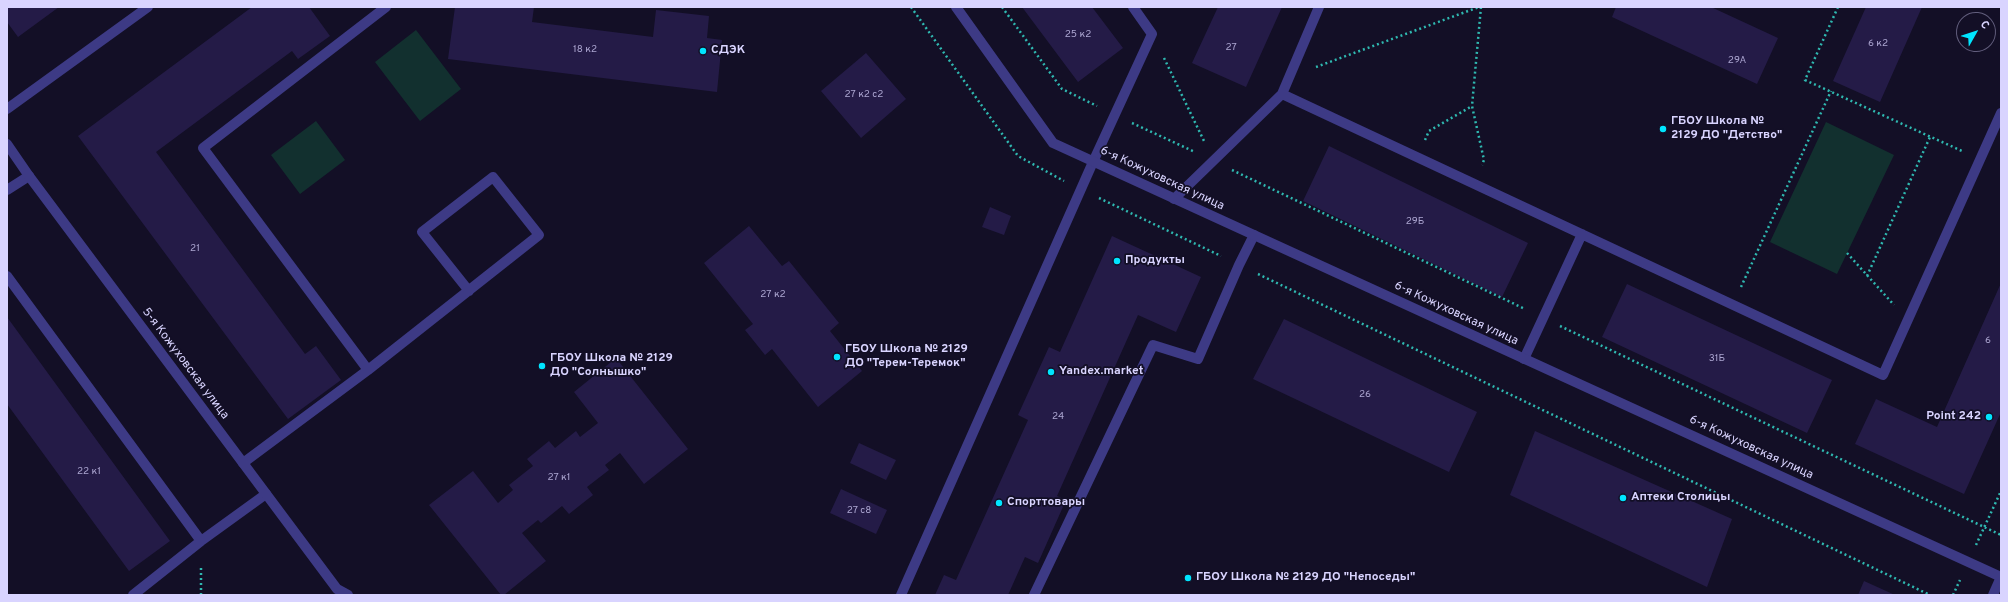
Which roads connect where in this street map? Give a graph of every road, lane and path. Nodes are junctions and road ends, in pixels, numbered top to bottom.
1 (148, 7) edge
2 (386, 7) edge
3 (911, 7) edge
4 (956, 7) edge
5 (1002, 7) edge
6 (1133, 7) edge
7 (1320, 7) edge
8 (1480, 7) edge
9 (1838, 7) edge
10 (1152, 34) junction
11 (1290, 77) junction
12 (1831, 91) junction
13 (1282, 94) junction
14 (1472, 106) junction
15 (7, 109) edge
16 (2001, 113) edge
17 (1115, 114) junction
18 (1429, 132) dead end
19 (1930, 137) junction
20 (7, 144) edge
21 (1980, 159) junction
22 (1213, 161) junction
23 (1093, 162) junction
24 (29, 176) junction
25 (1473, 184) junction
26 (7, 190) edge
27 (1081, 190) junction
28 (1174, 199) junction
29 (1582, 234) junction
30 (1254, 235) junction
31 (1847, 253) dead end
32 (1239, 265) junction
33 (7, 276) edge
34 (1867, 276) junction
35 (469, 291) junction
36 (1733, 305) junction
37 (1543, 318) junction
38 (1907, 320) junction
39 (1524, 359) junction
40 (368, 370) junction
41 (243, 464) junction
42 (266, 494) junction
43 (2001, 534) edge
44 (201, 541) junction
45 (2001, 577) edge
46 (133, 595) edge
47 (348, 595) edge
48 (901, 595) edge
49 (1034, 595) edge
50 (1930, 595) edge
51 (1993, 595) edge

1 - 15 street
2 - 40 street
3 - 27 path
4 - 23 street, 6-я Кожуховская улица
5 - 17 path
6 - 10 street
7 - 11 street
8 - 11 path
8 - 14 path
9 - 12 path
10 - 17 street
10 - 22 path
11 - 13 street
12 - 19 path
12 - 36 path
13 - 22 street
13 - 25 street
14 - 18 path
14 - 25 path
16 - 21 street
17 - 22 path
17 - 23 street
19 - 21 path
19 - 34 path
20 - 24 street, 5-я Кожуховская улица
21 - 38 street
22 - 28 street
22 - 37 path
23 - 27 street
23 - 28 street, 6-я Кожуховская улица
24 - 26 street
24 - 41 street, 5-я Кожуховская улица
25 - 29 street
27 - 32 path
27 - 48 street
28 - 30 street, 6-я Кожуховская улица
29 - 36 street
29 - 37 street
30 - 32 street
30 - 39 street, 6-я Кожуховская улица
31 - 34 path
32 - 49 street
32 - 50 path
33 - 44 street
34 - 38 path
35 - 35 street
35 - 40 street
36 - 38 street
37 - 39 street
37 - 43 path
39 - 45 street, 6-я Кожуховская улица
40 - 41 street
41 - 42 street, 5-я Кожуховская улица
42 - 44 street
42 - 47 street, 5-я Кожуховская улица
44 - 46 street
45 - 51 street

